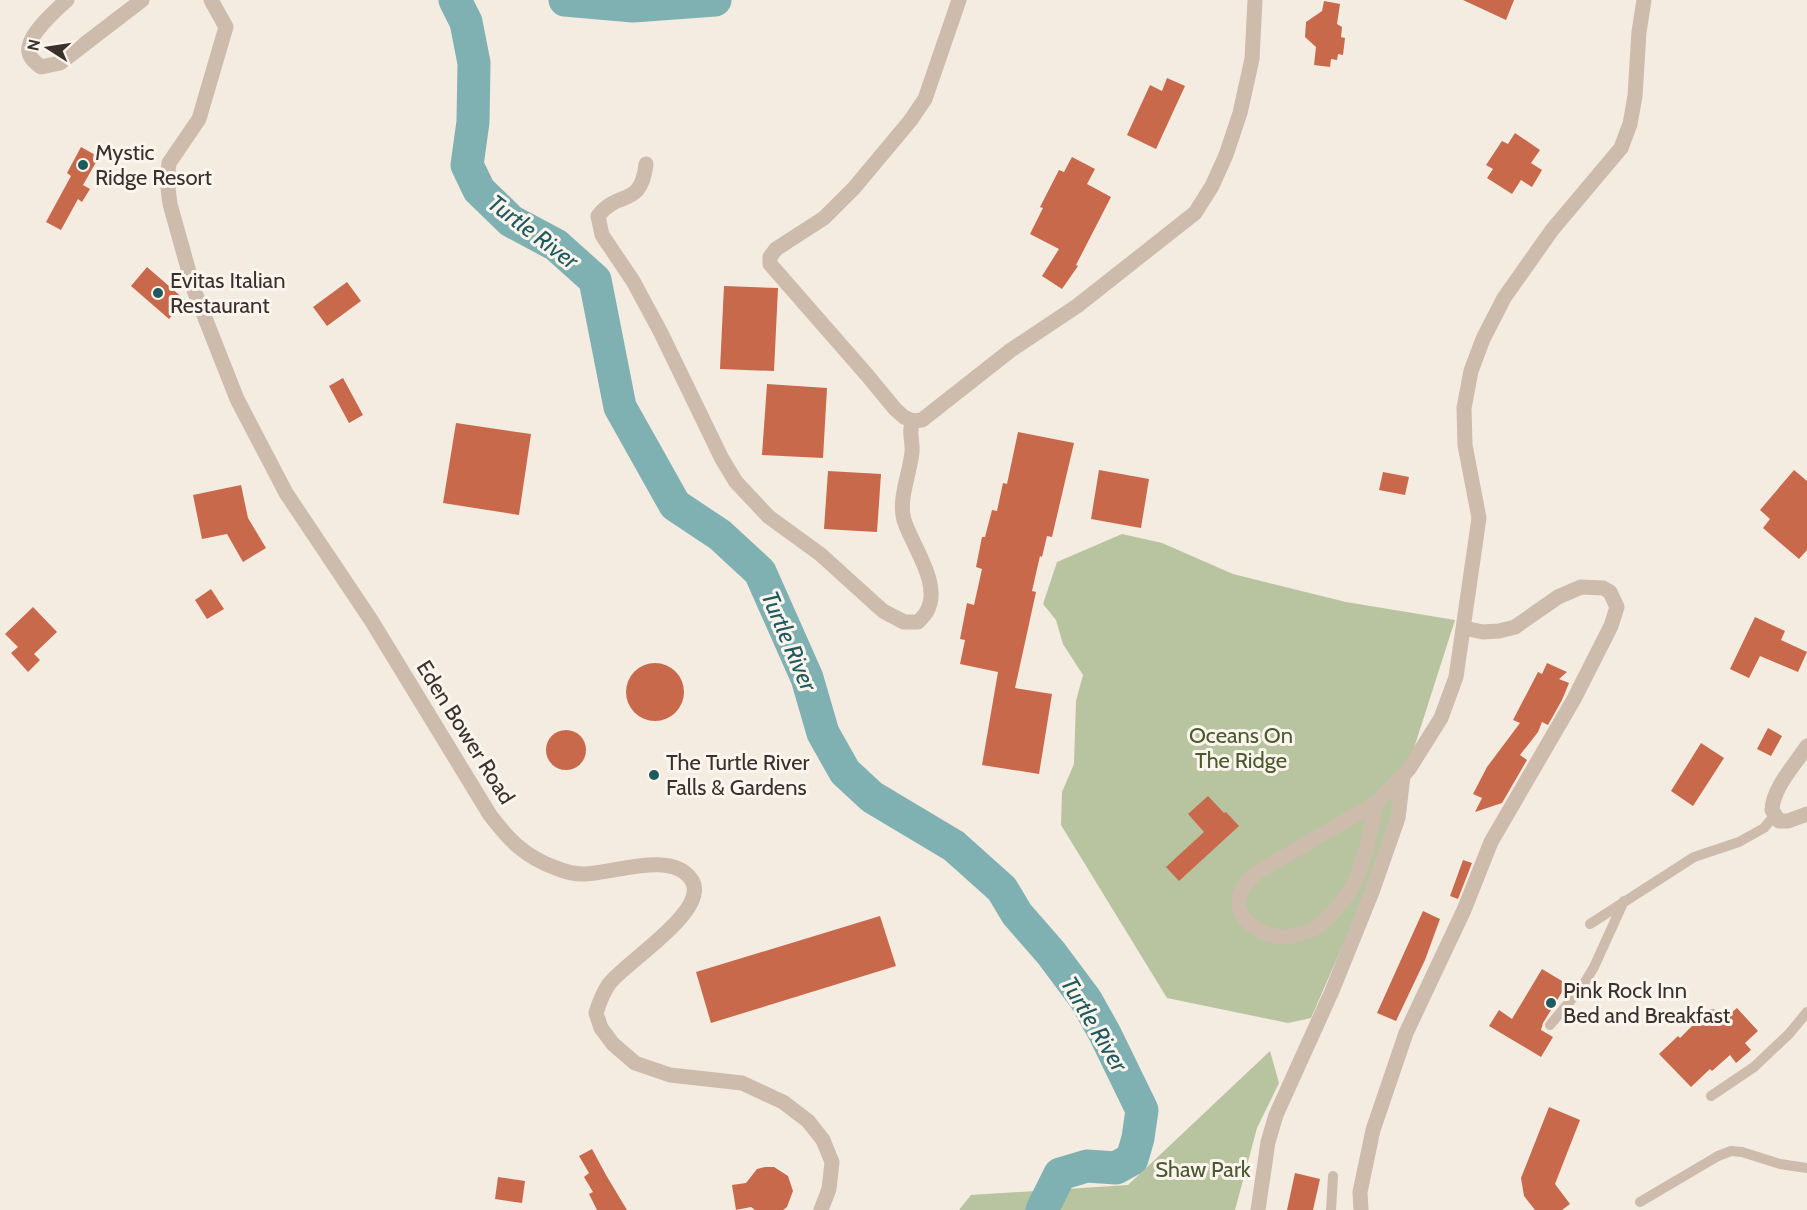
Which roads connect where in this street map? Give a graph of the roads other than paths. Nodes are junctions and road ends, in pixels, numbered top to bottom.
1 (67, 0) edge
2 (142, 0) edge
3 (211, 0) edge
4 (959, 0) edge
5 (1255, 0) edge
6 (1644, 0) edge
7 (646, 164) dead end
8 (913, 421) junction
9 (1464, 628) junction
10 (1807, 746) edge
11 (1403, 776) junction
12 (1377, 803) junction
13 (1807, 813) edge
14 (1774, 816) junction
15 (1624, 901) junction
16 (1590, 924) dead end
17 (1807, 1012) edge
18 (1550, 1025) dead end
19 (1712, 1096) dead end
20 (1807, 1168) edge
21 (1333, 1176) dead end
22 (1640, 1202) dead end
23 (821, 1210) edge
24 (1258, 1210) edge
25 (1331, 1210) edge
26 (1361, 1210) edge

1 - 2 street
3 - 23 street, Eden Bower Road
4 - 8 street
5 - 8 street
6 - 9 street
7 - 8 street
9 - 11 street
9 - 26 street
10 - 14 street
11 - 12 street
11 - 24 street
12 - 12 street
13 - 14 street
14 - 15 lane
15 - 16 lane
15 - 18 lane
17 - 19 lane
20 - 22 lane
21 - 25 lane

